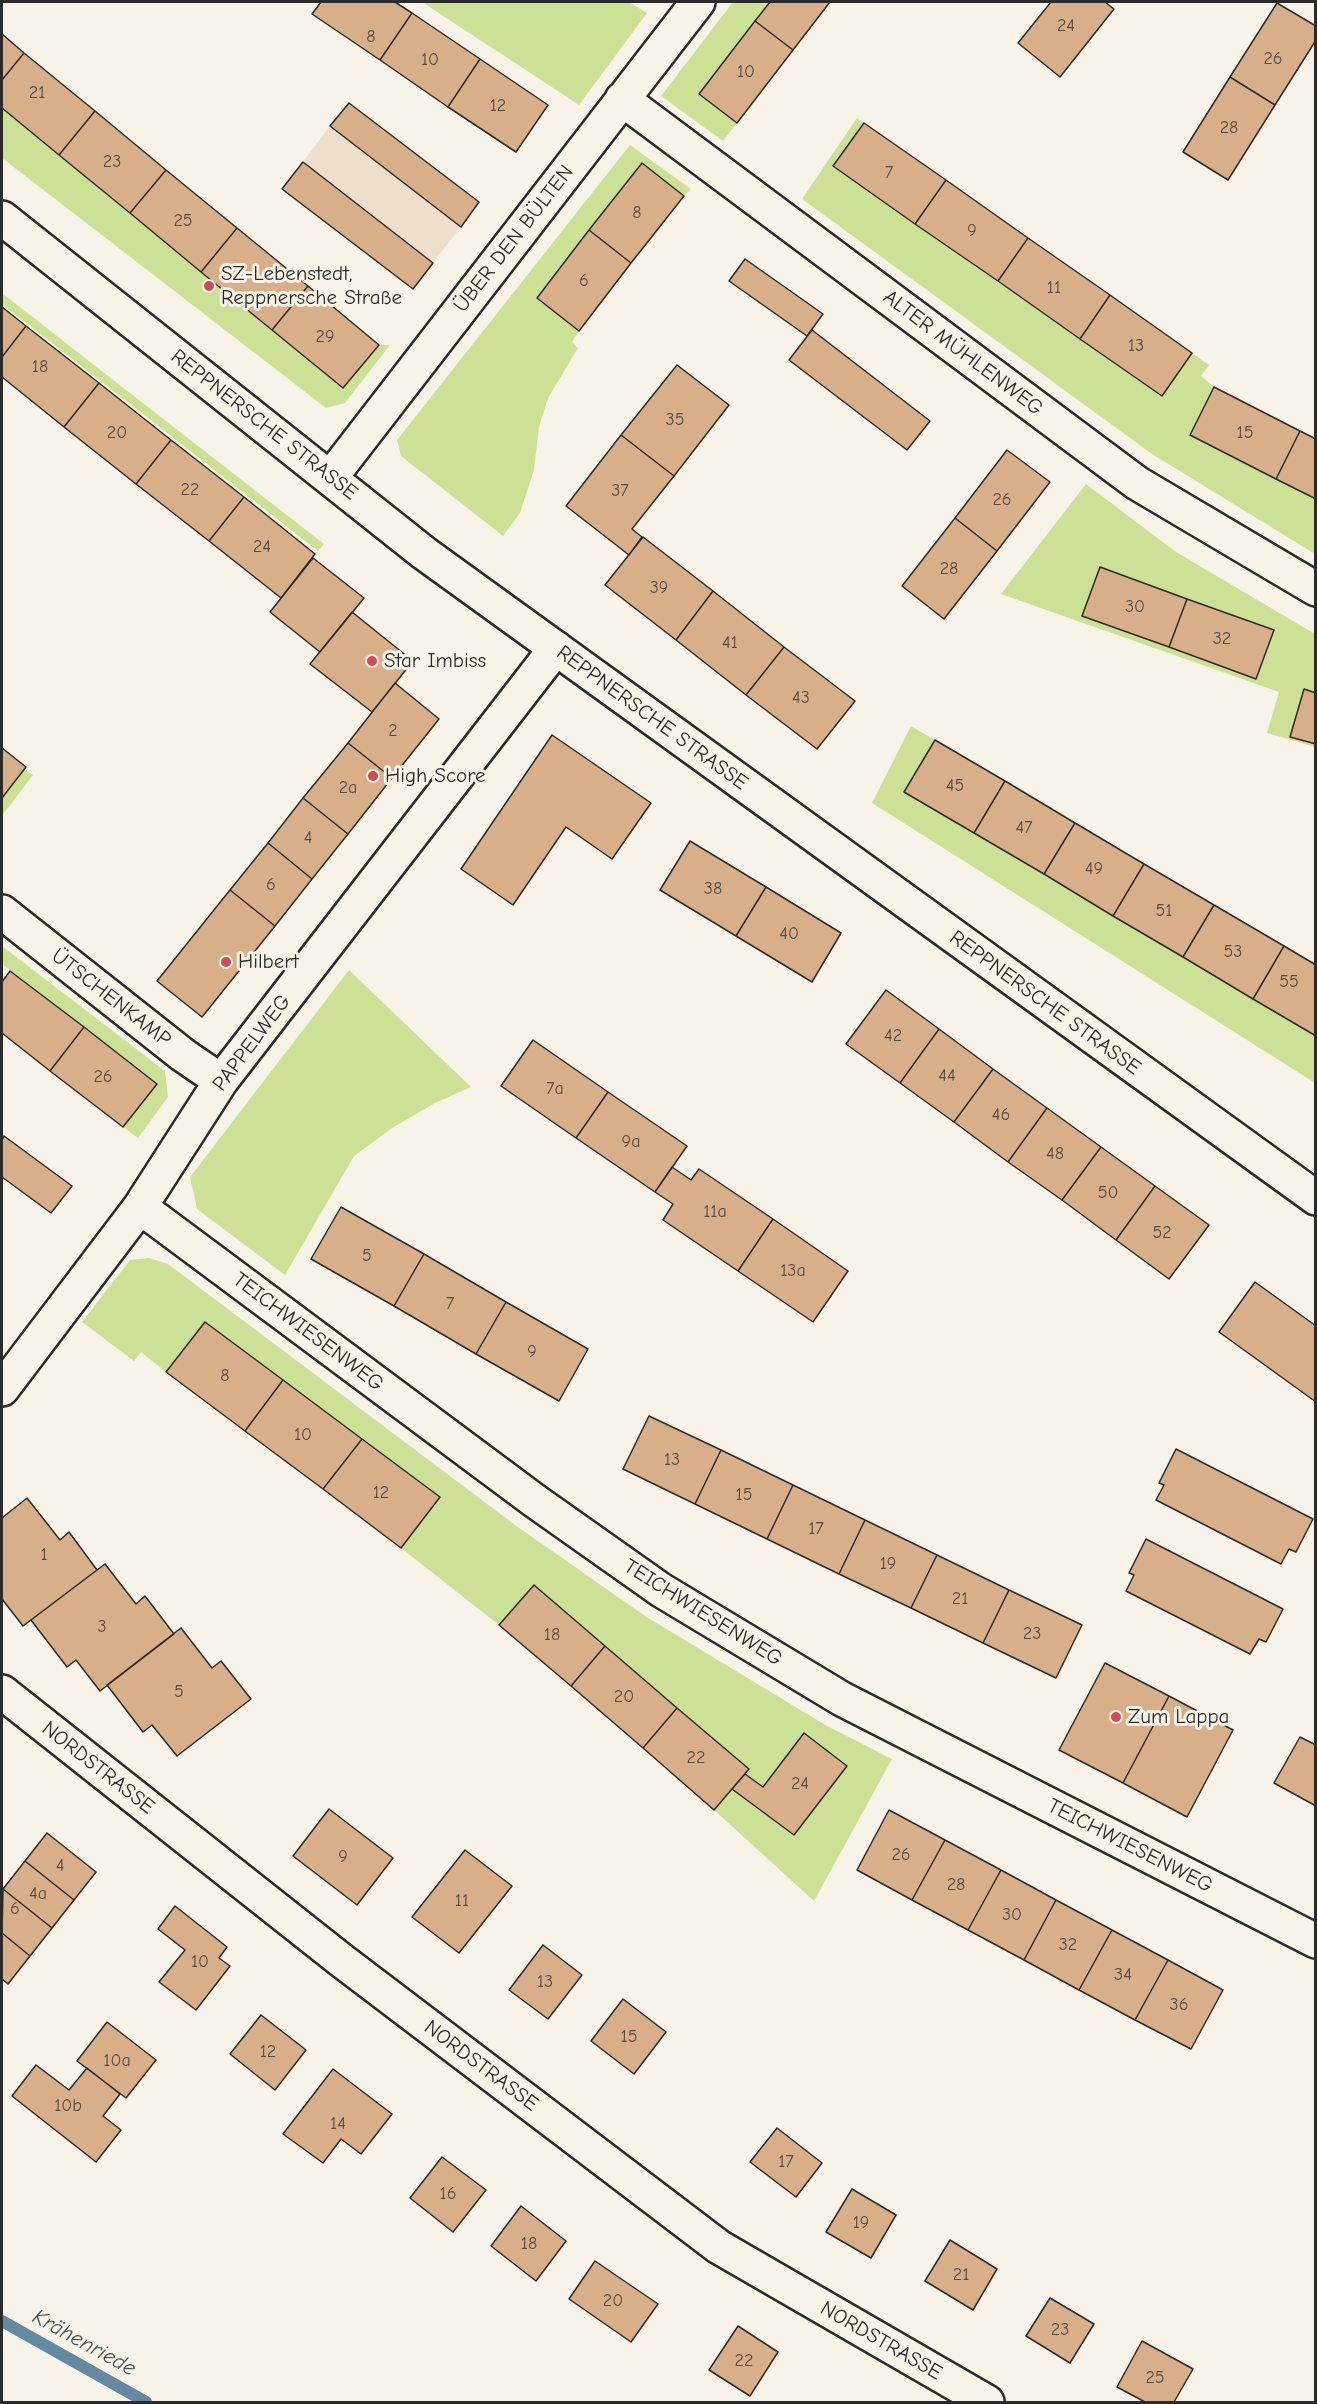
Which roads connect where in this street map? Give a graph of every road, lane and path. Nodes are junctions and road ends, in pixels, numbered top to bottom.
1 (698, 2) edge
2 (622, 99) junction
3 (2, 218) edge
4 (331, 477) junction
5 (1316, 589) edge
6 (556, 648) junction
7 (2, 912) edge
8 (221, 1081) junction
9 (1316, 1198) edge
10 (140, 1207) junction
11 (2, 1389) edge
12 (2, 1692) edge
13 (1316, 1941) edge
14 (987, 2403) edge

1 - 2 street, ÜBER DEN BÜLTEN
2 - 4 street, ÜBER DEN BÜLTEN
2 - 5 street, ALTER MÜHLENWEG
3 - 4 street, REPPNERSCHE STRASSE
4 - 6 street, REPPNERSCHE STRASSE
6 - 8 street, PAPPELWEG
6 - 9 street, REPPNERSCHE STRASSE
7 - 8 street, ÜTSCHENKAMP
8 - 10 street, PAPPELWEG
10 - 11 street, PAPPELWEG
10 - 13 street, TEICHWIESENWEG
12 - 14 street, NORDSTRASSE

